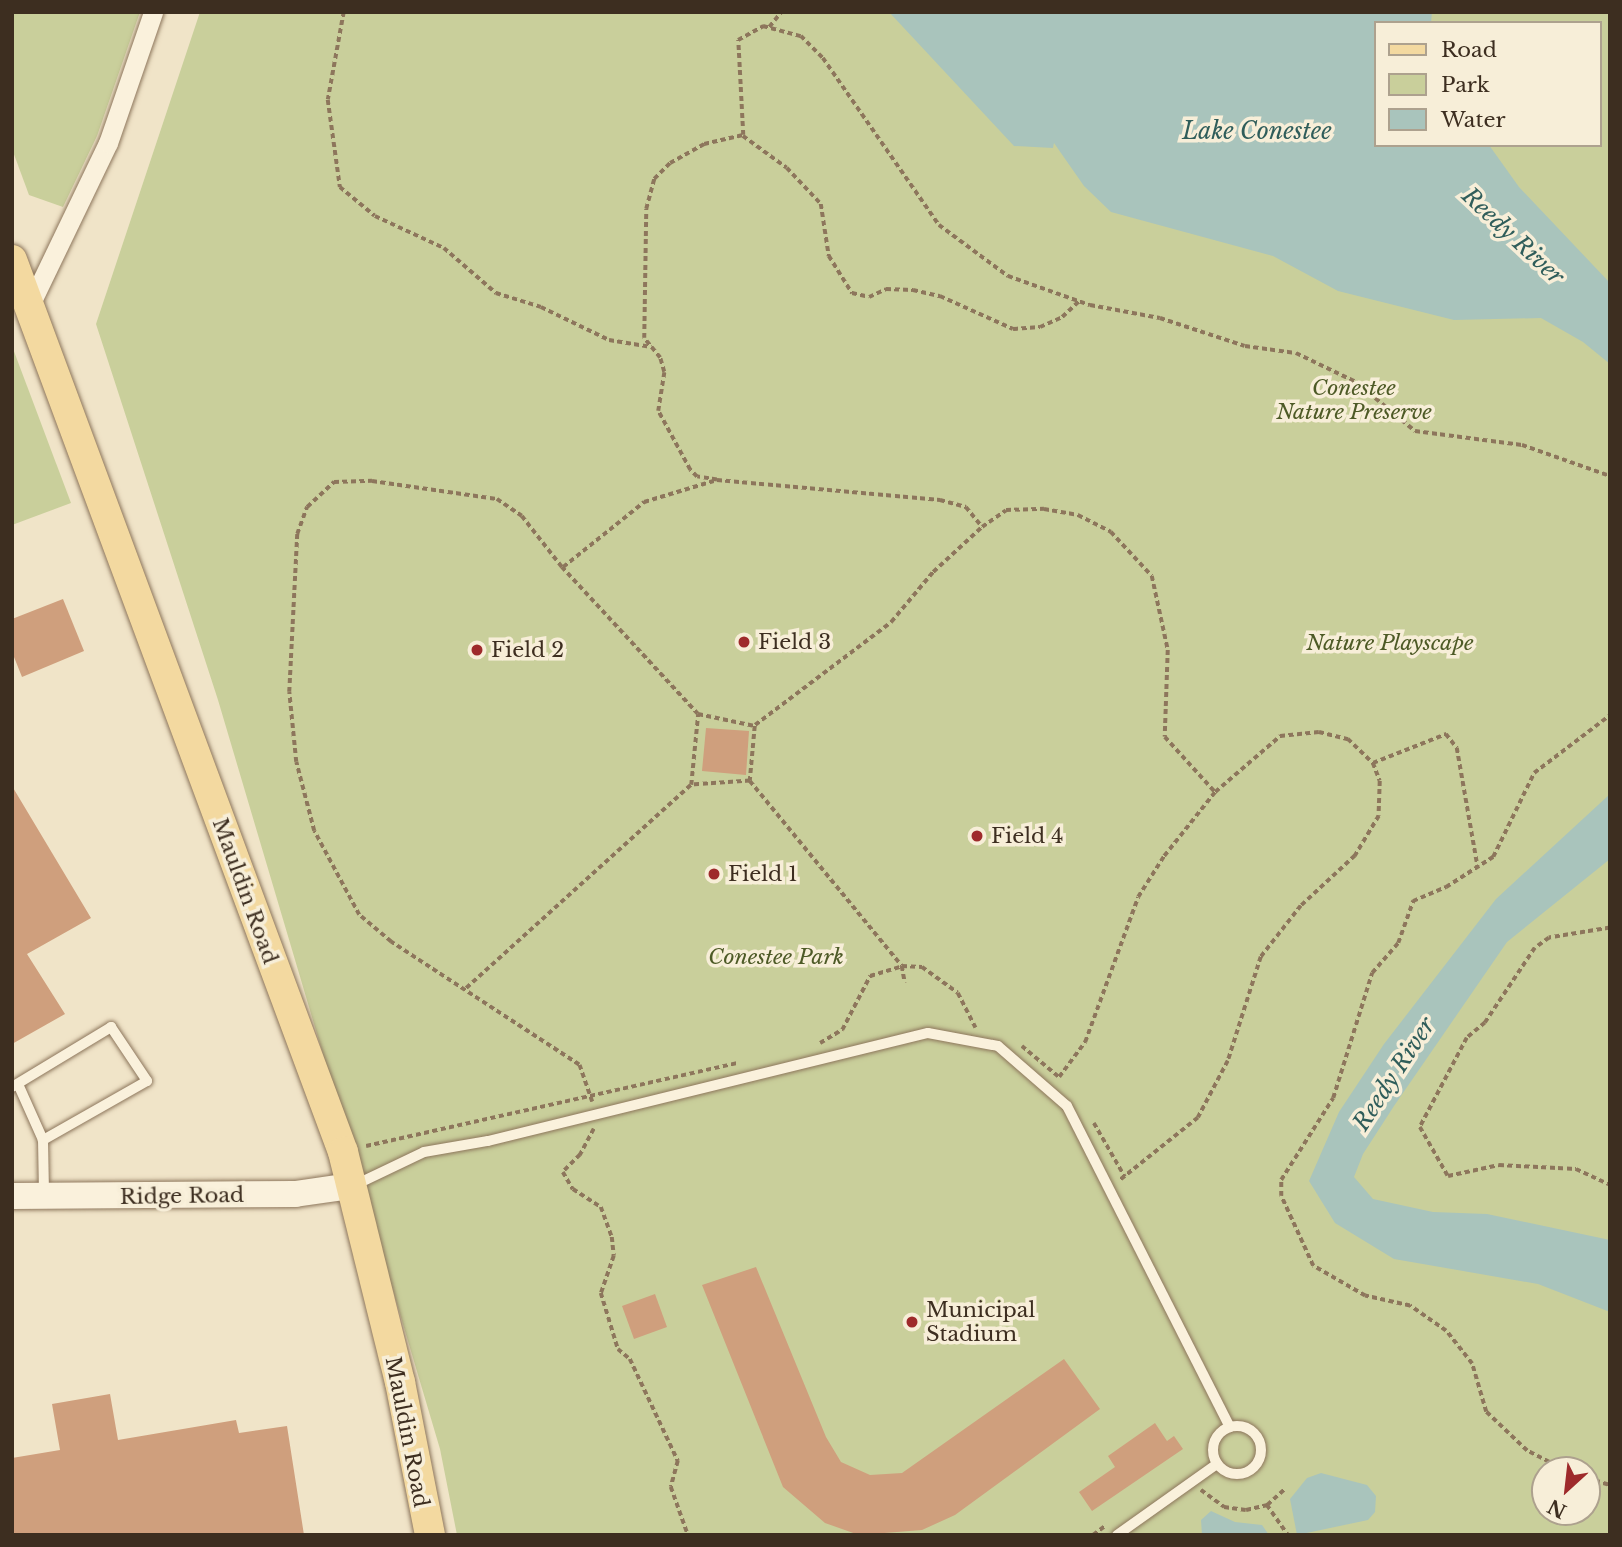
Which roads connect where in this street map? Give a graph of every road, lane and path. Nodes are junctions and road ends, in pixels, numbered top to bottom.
1 (153, 12) edge
2 (344, 12) edge
3 (780, 12) edge
4 (769, 27) junction
5 (743, 135) junction
6 (12, 260) edge
7 (1079, 302) junction
8 (29, 307) junction
9 (651, 348) junction
10 (1610, 476) edge
11 (717, 480) junction
12 (982, 527) junction
13 (562, 567) junction
14 (698, 714) junction
15 (1610, 715) edge
16 (755, 726) junction
17 (1373, 763) junction
18 (750, 781) junction
19 (691, 785) junction
20 (1215, 792) junction
21 (1478, 867) junction
22 (1610, 928) edge
23 (902, 966) junction
24 (905, 983) dead end
25 (466, 988) junction
26 (978, 1030) dead end
27 (1016, 1043) dead end
28 (814, 1044) dead end
29 (741, 1062) dead end
30 (15, 1086) edge
31 (591, 1097) junction
32 (596, 1114) junction
33 (43, 1140) junction
34 (343, 1152) junction
35 (1610, 1185) edge
36 (351, 1186) junction
37 (1108, 1189) junction
38 (12, 1196) edge
39 (44, 1197) junction
40 (1230, 1427) junction
41 (1537, 1456) edge
42 (1217, 1464) junction
43 (1266, 1505) dead end
44 (430, 1535) edge
45 (688, 1535) edge
46 (1117, 1535) edge
47 (1288, 1535) edge

1 - 8 street
2 - 9 path
3 - 4 path
4 - 5 path
4 - 7 path
5 - 7 path
5 - 9 path
6 - 8 main road, Mauldin Road
7 - 10 path
8 - 34 main road, Mauldin Road
9 - 11 path
11 - 12 path
11 - 13 path
12 - 16 path
12 - 20 path
13 - 14 path
13 - 25 path
14 - 16 path
14 - 19 path
15 - 21 path
16 - 18 path
17 - 20 path
17 - 21 path
17 - 37 path
18 - 19 path
18 - 23 path
19 - 25 path
20 - 27 path
21 - 41 path
22 - 35 path
23 - 24 path
23 - 26 path
23 - 28 path
25 - 31 path
29 - 31 path
30 - 33 lane
30 - 33 lane
31 - 32 path
31 - 34 path
32 - 36 lane
32 - 37 lane
32 - 45 path
33 - 39 lane
34 - 36 main road, Mauldin Road
36 - 39 street, Ridge Road
36 - 44 main road, Mauldin Road
37 - 40 lane
38 - 39 street, Ridge Road
40 - 42 lane
40 - 42 lane
42 - 46 lane
43 - 47 path

